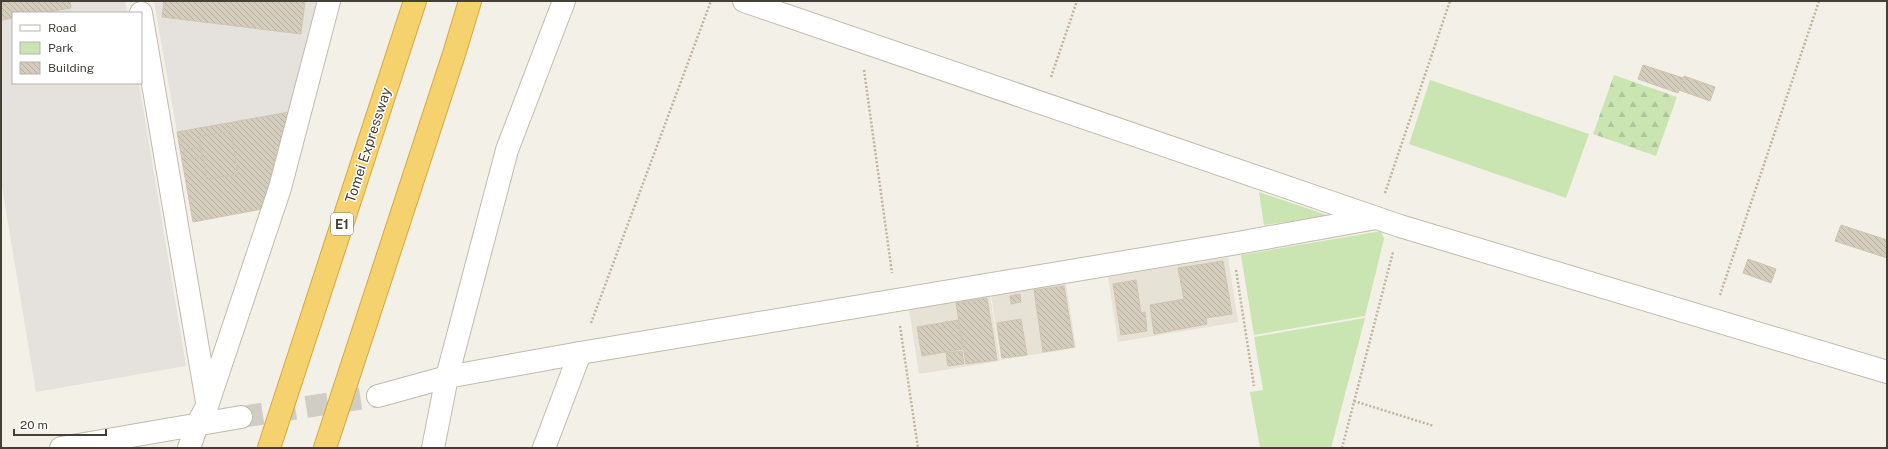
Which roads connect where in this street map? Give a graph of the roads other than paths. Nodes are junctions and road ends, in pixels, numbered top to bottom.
1 (139, 1) edge
2 (329, 1) edge
3 (415, 1) edge
4 (470, 1) edge
5 (564, 1) edge
6 (744, 1) edge
7 (141, 12) edge
8 (142, 19) edge
9 (1376, 218) junction
10 (580, 354) junction
11 (1887, 372) edge
12 (447, 377) junction
13 (378, 396) tunnel mouth
14 (207, 406) junction
15 (241, 416) tunnel mouth
16 (197, 425) junction
17 (61, 448) edge
18 (189, 448) edge
19 (269, 448) edge
20 (325, 448) edge
21 (433, 448) edge
22 (544, 448) edge

1 - 7 street
2 - 14 street
3 - 19 highway, Tomei Expressway / E1
4 - 20 highway
5 - 12 street
6 - 9 street
8 - 14 street
9 - 10 street
9 - 11 street
10 - 12 street
10 - 22 street
12 - 13 street
12 - 21 street
14 - 16 street
15 - 16 street
16 - 17 street
16 - 18 street

